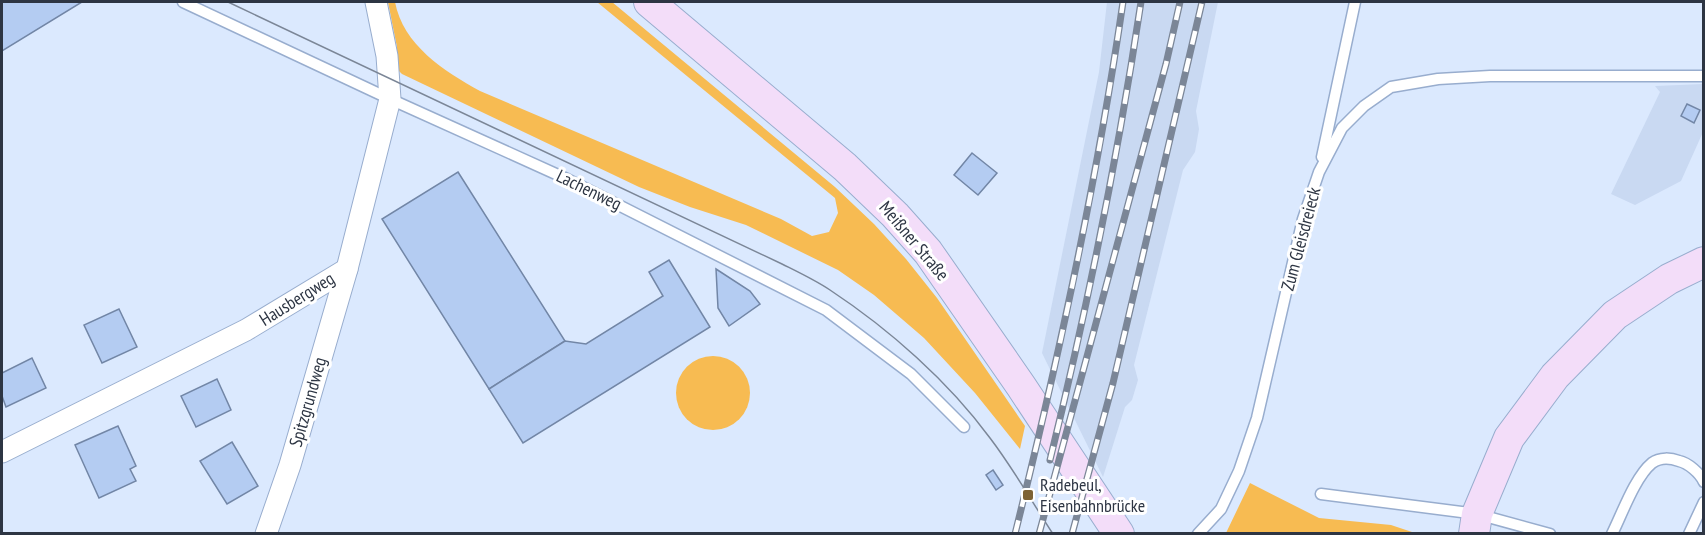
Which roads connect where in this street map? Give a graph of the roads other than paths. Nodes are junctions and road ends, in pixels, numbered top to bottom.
1 (183, 2) edge
2 (376, 2) edge
3 (649, 2) edge
4 (1355, 2) edge
5 (1704, 76) edge
6 (390, 99) junction
7 (1319, 172) junction
8 (1704, 262) edge
9 (347, 269) junction
10 (964, 427) dead end
11 (2, 452) edge
12 (1704, 482) edge
13 (1321, 494) dead end
14 (1704, 502) edge
15 (1476, 524) edge
16 (266, 534) edge
17 (1119, 534) edge
18 (1198, 534) edge
19 (1550, 534) edge
20 (1612, 534) edge
21 (1689, 534) edge

1 - 6 lane, Lachenweg
2 - 6 street, Hausbergweg
3 - 17 main road, Meißner Straße
4 - 7 lane
5 - 7 lane, Zum Gleisdreieck
6 - 9 street, Hausbergweg
6 - 10 lane, Lachenweg
7 - 18 lane, Zum Gleisdreieck
8 - 15 main road
9 - 11 street, Hausbergweg
9 - 16 street, Spitzgrundweg
12 - 20 lane
13 - 15 lane
14 - 21 lane
15 - 19 lane

